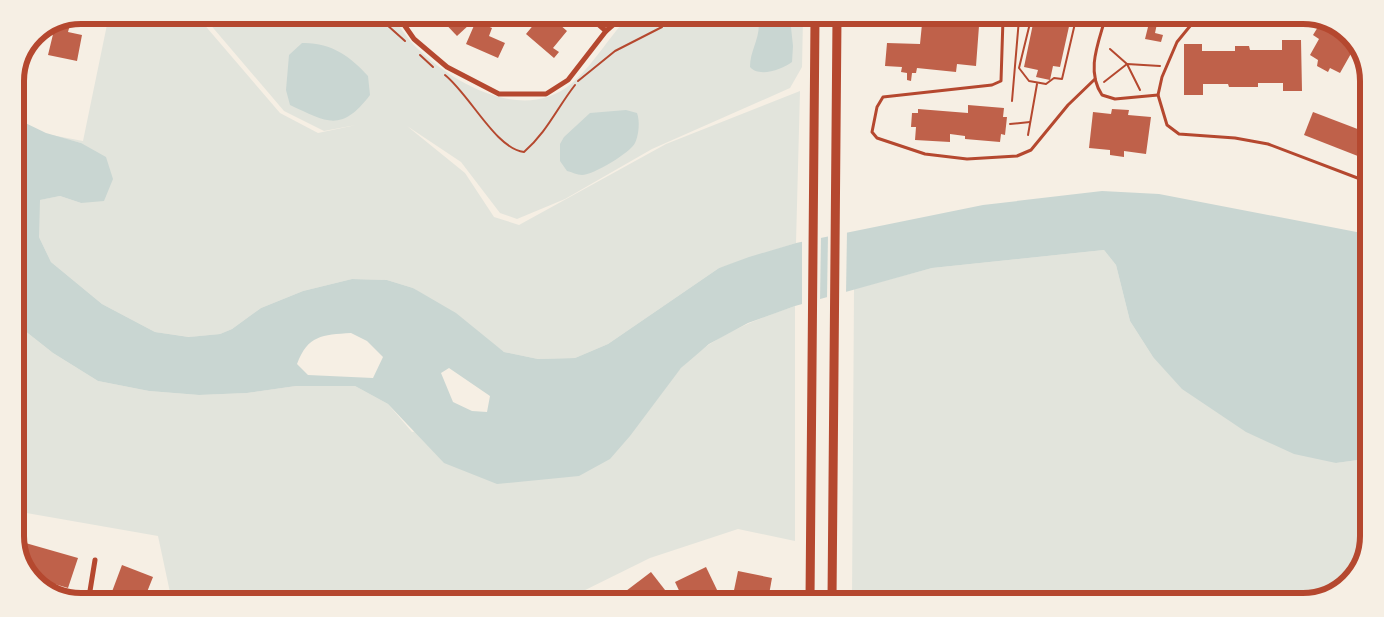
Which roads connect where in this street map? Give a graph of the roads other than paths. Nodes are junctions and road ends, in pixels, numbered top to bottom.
1 (404, 24) edge
2 (598, 24) edge
3 (614, 24) edge
4 (815, 24) edge
5 (837, 24) edge
6 (1003, 24) edge
7 (1104, 24) edge
8 (1210, 24) edge
9 (1193, 25) joint
10 (606, 31) junction
11 (1095, 79) junction
12 (1158, 95) junction
13 (1360, 179) edge
14 (96, 560) dead end
15 (90, 593) edge
16 (810, 593) edge
17 (832, 593) edge

1 - 10 street
2 - 10 street
3 - 10 street
4 - 16 main road
5 - 17 main road
6 - 11 lane
7 - 11 lane
8 - 9 lane
9 - 12 lane
11 - 12 lane
12 - 13 lane
14 - 15 street

